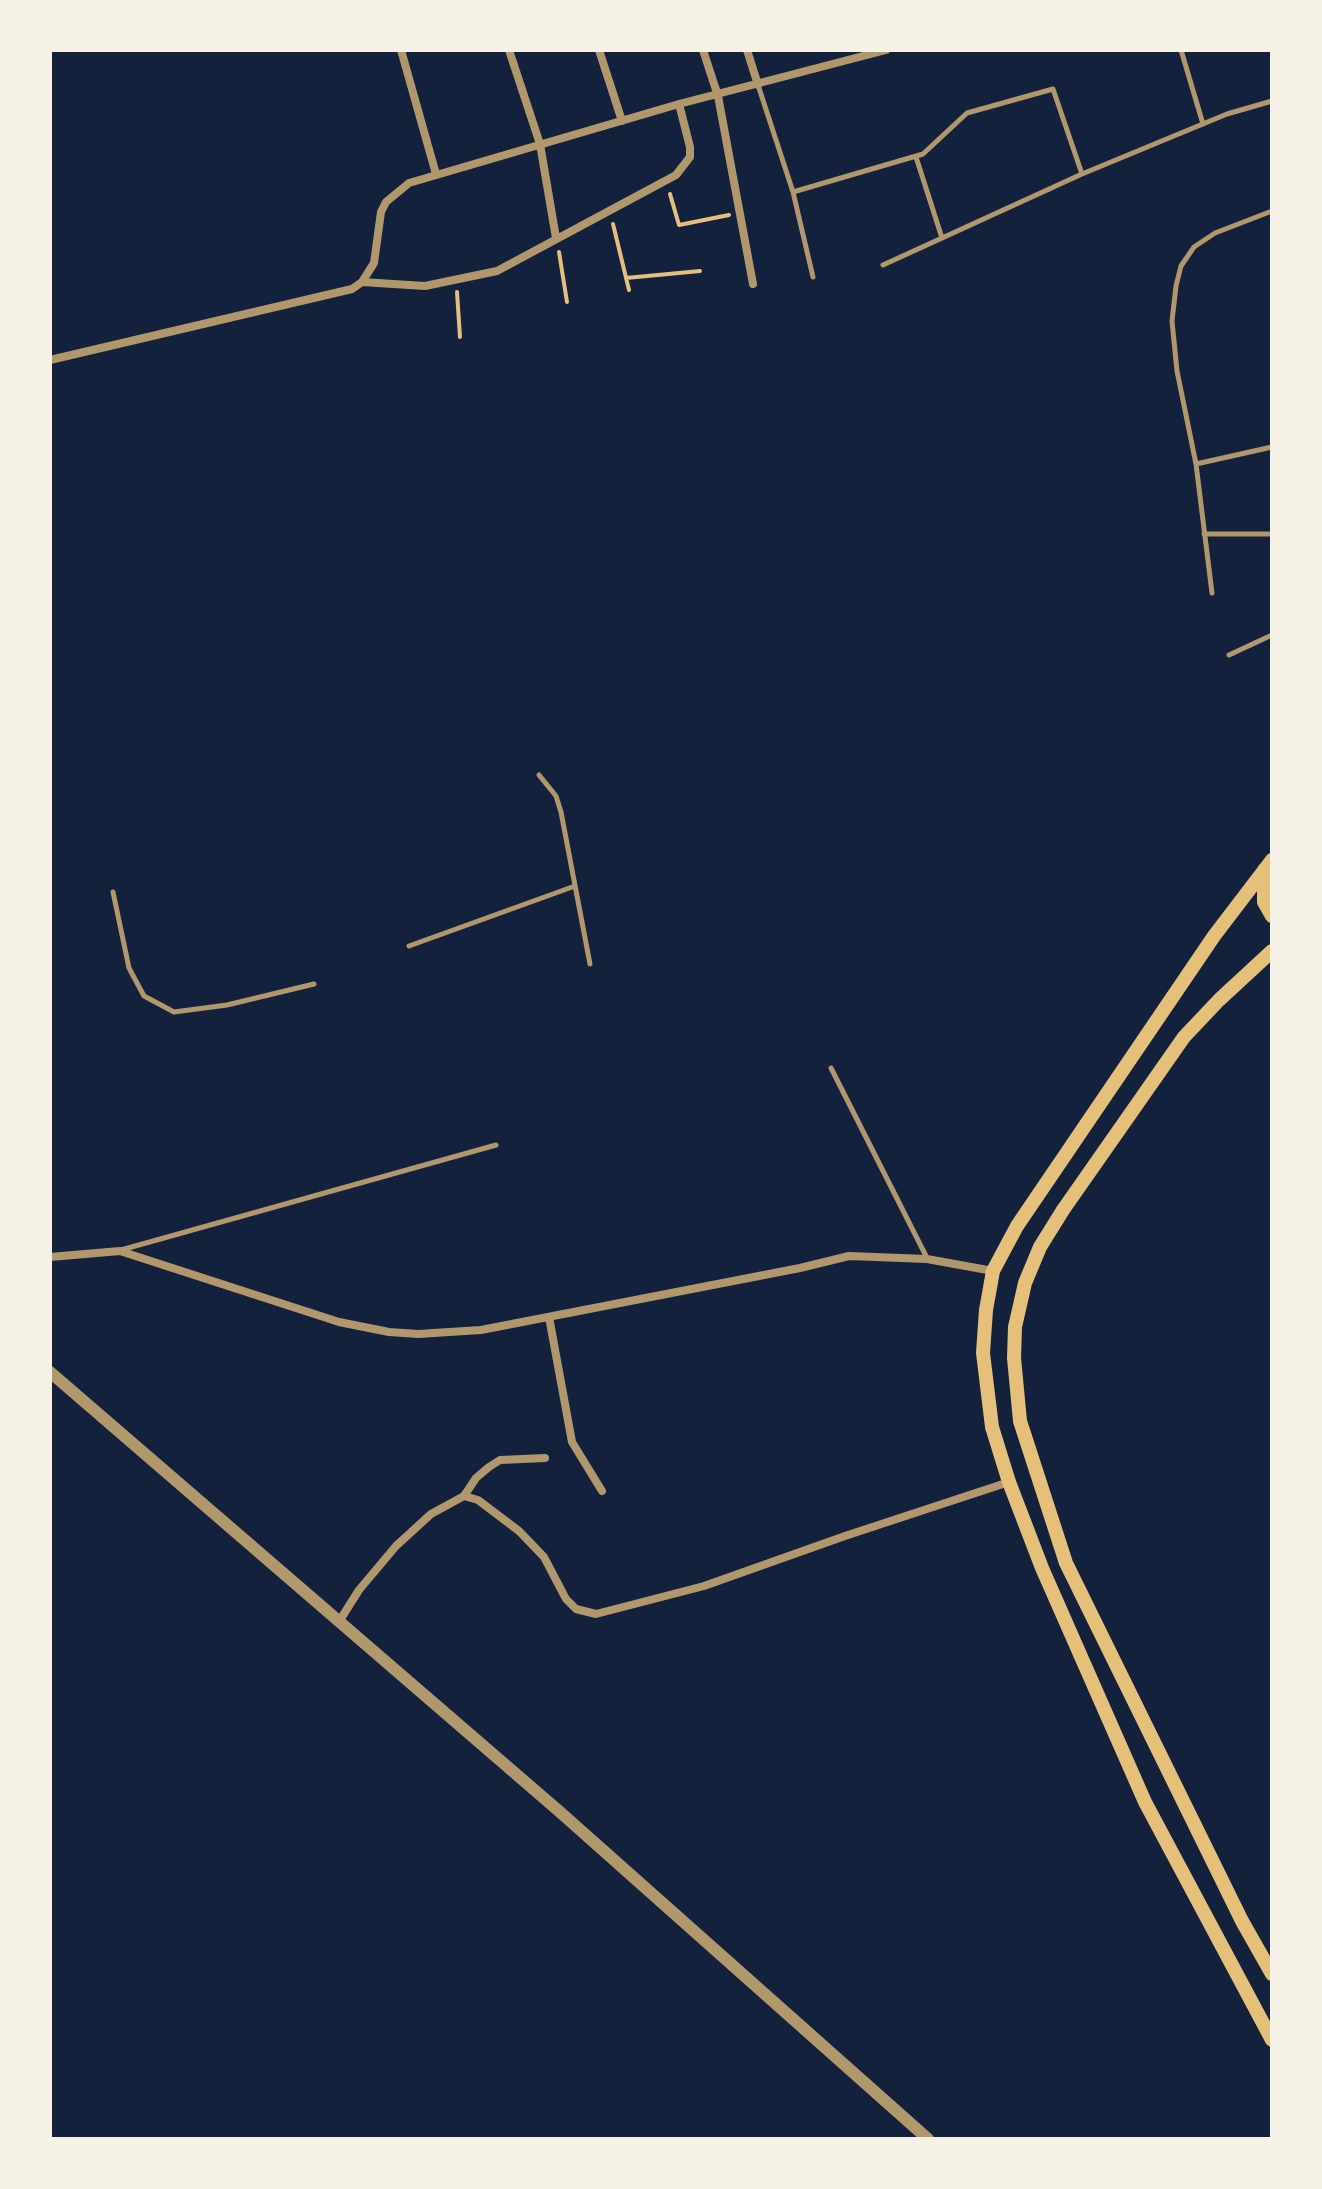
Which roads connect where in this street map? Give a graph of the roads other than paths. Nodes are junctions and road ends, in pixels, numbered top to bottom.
1 (401, 50) edge
2 (509, 50) edge
3 (599, 50) edge
4 (703, 50) edge
5 (747, 50) edge
6 (886, 50) edge
7 (1181, 50) edge
8 (758, 85) junction
9 (718, 96) junction
10 (1272, 101) edge
11 (679, 104) junction
12 (622, 121) junction
13 (1203, 124) junction
14 (540, 144) junction
15 (916, 157) junction
16 (436, 174) junction
17 (1082, 174) junction
18 (793, 192) junction
19 (1272, 211) edge
20 (556, 238) junction
21 (942, 238) junction
22 (883, 265) dead end
23 (813, 277) dead end
24 (362, 282) junction
25 (753, 284) dead end
26 (50, 360) edge
27 (1272, 447) edge
28 (1196, 464) junction
29 (1204, 534) junction
30 (1272, 534) edge
31 (1212, 593) dead end
32 (1272, 635) edge
33 (1229, 655) dead end
34 (539, 775) dead end
35 (1268, 865) edge
36 (575, 886) junction
37 (113, 892) dead end
38 (1272, 916) edge
39 (409, 946) dead end
40 (1272, 951) edge
41 (590, 964) dead end
42 (314, 984) dead end
43 (831, 1068) dead end
44 (496, 1145) dead end
45 (120, 1251) junction
46 (50, 1257) edge
47 (927, 1259) junction
48 (993, 1271) junction
49 (549, 1317) junction
50 (50, 1372) edge
51 (545, 1458) dead end
52 (1009, 1482) junction
53 (602, 1491) dead end
54 (464, 1496) junction
55 (340, 1620) junction
56 (1272, 1974) edge
57 (1272, 2040) edge
58 (928, 2139) edge

1 - 16 street
2 - 14 street
3 - 12 street
4 - 9 street
5 - 8 street
6 - 8 street
7 - 13 lane
8 - 9 street
8 - 18 lane
9 - 11 street
9 - 25 street
10 - 13 lane
11 - 12 street
11 - 20 street
12 - 14 street
13 - 17 lane
14 - 16 street
14 - 20 street
15 - 17 lane
15 - 18 lane
15 - 21 lane
16 - 24 street
17 - 21 lane
18 - 23 lane
19 - 28 lane
20 - 24 street
21 - 22 lane
24 - 26 street
27 - 28 lane
28 - 29 lane
29 - 30 lane
29 - 31 lane
32 - 33 lane
34 - 36 lane
35 - 38 main road
35 - 48 main road
36 - 39 lane
36 - 41 lane
37 - 42 lane
40 - 56 main road
43 - 47 lane
44 - 45 lane
45 - 46 street
45 - 49 street
47 - 48 street
47 - 49 street
48 - 52 main road
49 - 53 street
50 - 55 street
51 - 54 street
52 - 54 street
52 - 57 main road
54 - 55 street
55 - 58 street

